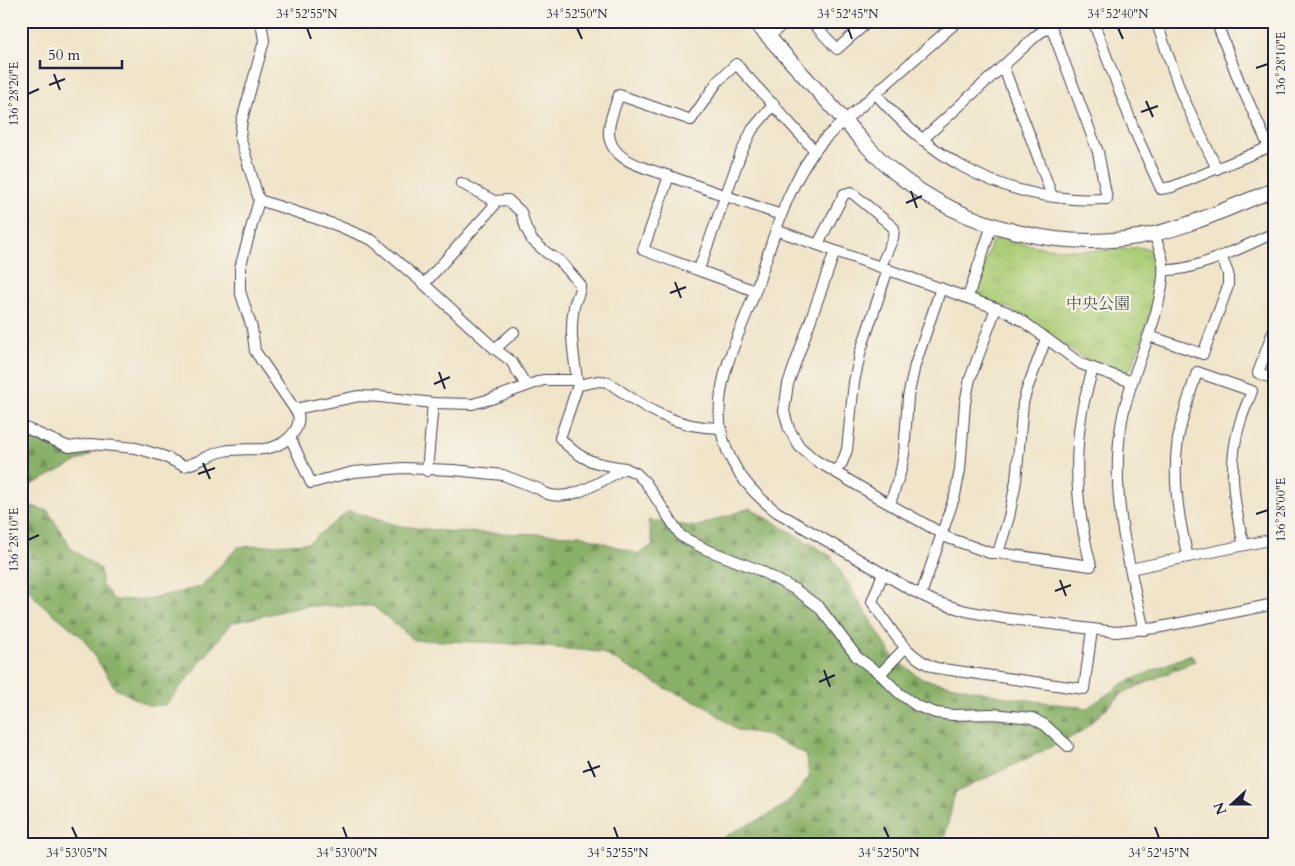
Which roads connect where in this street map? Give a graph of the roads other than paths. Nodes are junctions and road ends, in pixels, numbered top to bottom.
1 (261, 21) edge
2 (754, 21) edge
3 (786, 21) edge
4 (811, 21) edge
5 (868, 21) edge
6 (958, 21) edge
7 (1093, 21) edge
8 (1156, 21) edge
9 (1216, 21) edge
10 (1050, 24) edge
11 (769, 37) junction
12 (1003, 66) junction
13 (876, 94) junction
14 (774, 104) junction
15 (845, 121) junction
16 (922, 140) junction
17 (1272, 146) edge
18 (816, 151) junction
19 (1217, 169) junction
20 (669, 176) junction
21 (461, 183) dead end
22 (1274, 190) edge
23 (725, 195) junction
24 (1052, 196) junction
25 (259, 200) junction
26 (494, 201) junction
27 (781, 215) junction
28 (992, 226) junction
29 (776, 230) junction
30 (1274, 233) edge
31 (1154, 234) junction
32 (818, 244) junction
33 (835, 251) junction
34 (1221, 256) junction
35 (885, 268) junction
36 (699, 269) junction
37 (1164, 270) junction
38 (424, 284) junction
39 (941, 288) junction
40 (756, 291) junction
41 (968, 297) junction
42 (996, 308) junction
43 (1274, 329) edge
44 (514, 332) dead end
45 (1149, 336) junction
46 (1046, 339) junction
47 (495, 349) junction
48 (1093, 368) junction
49 (1274, 379) edge
50 (577, 382) junction
51 (1132, 382) junction
52 (526, 386) junction
53 (433, 403) junction
54 (295, 409) junction
55 (21, 426) edge
56 (721, 428) junction
57 (290, 437) junction
58 (624, 468) junction
59 (427, 470) junction
60 (835, 471) junction
61 (890, 504) junction
62 (943, 535) junction
63 (1274, 539) edge
64 (1244, 545) junction
65 (998, 553) junction
66 (1188, 557) junction
67 (1130, 569) junction
68 (883, 573) junction
69 (921, 595) junction
70 (1274, 604) edge
71 (1092, 630) junction
72 (1144, 630) junction
73 (905, 648) junction
74 (880, 674) junction
75 (1068, 746) dead end

1 - 25 street
2 - 11 street
3 - 11 street
4 - 5 street
6 - 13 street
7 - 19 street
8 - 19 street
9 - 17 street
10 - 12 street
10 - 24 street
11 - 15 street
12 - 16 street
12 - 24 street
13 - 15 street
13 - 16 street
14 - 18 street
14 - 20 street
14 - 23 street
15 - 18 street
15 - 28 street
16 - 24 street
17 - 19 street
18 - 27 street
20 - 23 street
20 - 36 street
21 - 26 street
22 - 31 street
23 - 27 street
23 - 36 street
25 - 38 street
25 - 54 street
26 - 38 street
26 - 50 street
27 - 29 street
28 - 31 street
28 - 41 street
29 - 32 street
29 - 40 street
30 - 34 street
31 - 37 street
32 - 33 street
32 - 35 street
33 - 35 street
33 - 60 street
34 - 37 street
34 - 45 street
35 - 39 street
35 - 60 street
36 - 40 street
37 - 45 street
38 - 47 street
39 - 41 street
39 - 61 street
40 - 56 street
41 - 42 street
42 - 46 street
42 - 62 street
43 - 49 street
44 - 47 street
45 - 51 street
46 - 48 street
46 - 65 street
47 - 52 street
48 - 51 street
48 - 65 street
50 - 52 street
50 - 56 street
50 - 58 street
51 - 67 street
52 - 53 street
53 - 54 street
53 - 59 street
54 - 57 street
55 - 57 street
56 - 68 street
57 - 59 street
58 - 59 street
58 - 74 street
60 - 61 street
61 - 62 street
62 - 65 street
62 - 69 street
63 - 64 street
64 - 66 street
64 - 66 street
66 - 67 street
67 - 72 street
68 - 69 street
68 - 73 street
69 - 71 street
70 - 72 street
71 - 72 street
71 - 73 street
73 - 74 street
74 - 75 street

